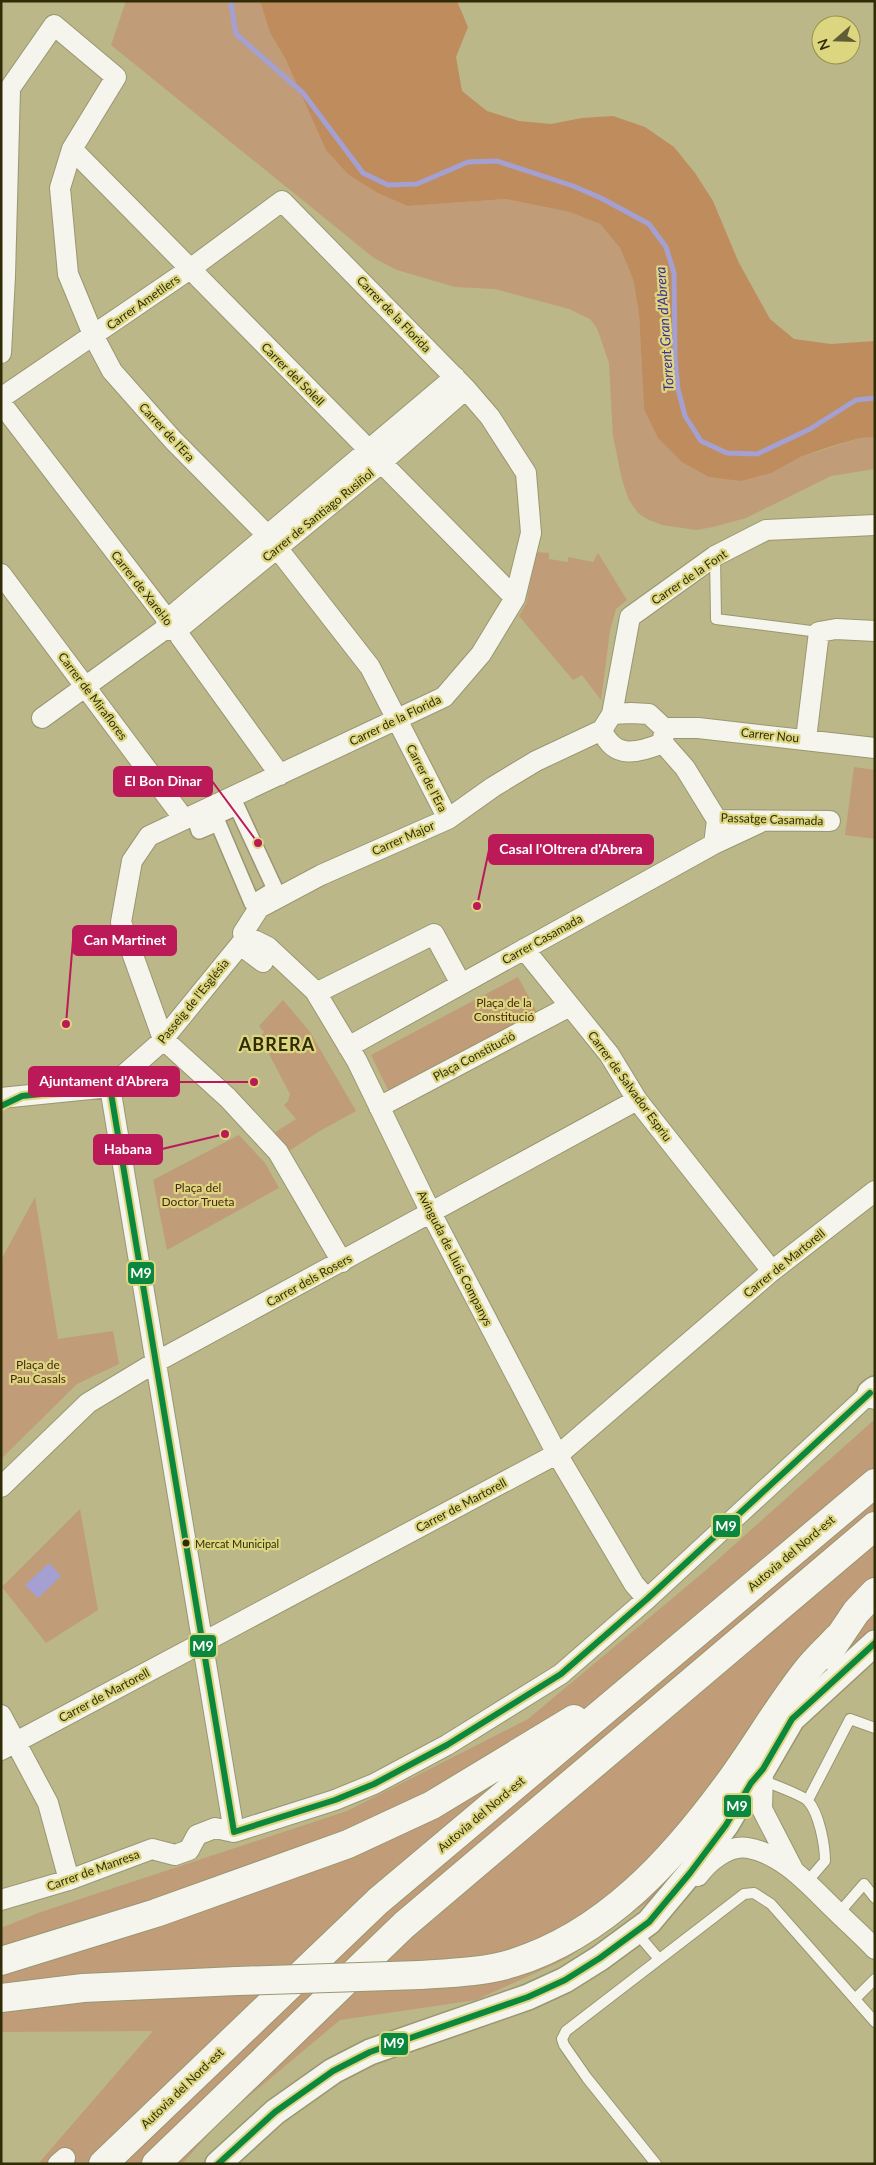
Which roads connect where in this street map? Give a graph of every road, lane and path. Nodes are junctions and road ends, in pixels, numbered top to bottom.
1 (6, 96) edge
2 (72, 149) junction
3 (282, 201) joint
4 (190, 270) junction
5 (94, 336) junction
6 (1, 353) edge
7 (460, 383) junction
8 (1, 398) edge
9 (1, 403) edge
10 (375, 456) junction
11 (875, 526) edge
12 (272, 541) junction
13 (716, 556) junction
14 (1, 574) edge
15 (515, 598) junction
16 (169, 627) junction
17 (875, 631) edge
18 (820, 632) junction
19 (86, 687) junction
20 (42, 718) dead end
21 (398, 720) junction
22 (607, 722) junction
23 (664, 736) junction
24 (806, 739) junction
25 (875, 748) edge
26 (280, 775) junction
27 (184, 819) junction
28 (448, 819) junction
29 (717, 820) junction
30 (766, 820) junction
31 (830, 821) dead end
32 (714, 844) junction
33 (252, 903) joint
34 (244, 940) junction
35 (524, 949) junction
36 (263, 962) junction
37 (223, 965) junction
38 (461, 984) junction
39 (316, 993) junction
40 (570, 1006) junction
41 (331, 1018) junction
42 (163, 1039) junction
43 (348, 1046) junction
44 (110, 1087) junction
45 (22, 1096) junction
46 (1, 1098) edge
47 (637, 1100) junction
48 (1, 1106) edge
49 (379, 1107) junction
50 (875, 1191) edge
51 (431, 1213) junction
52 (342, 1262) junction
53 (772, 1271) junction
54 (156, 1362) junction
55 (873, 1394) edge
56 (558, 1454) junction
57 (875, 1483) edge
58 (1, 1487) edge
59 (875, 1526) edge
60 (875, 1592) edge
61 (647, 1599) junction
62 (837, 1638) junction
63 (202, 1642) junction
64 (875, 1643) edge
65 (638, 1682) junction
66 (1, 1715) edge
67 (792, 1720) junction
68 (875, 1728) edge
69 (9, 1746) edge
70 (762, 1775) junction
71 (808, 1800) junction
72 (234, 1832) junction
73 (800, 1877) junction
74 (69, 1880) junction
75 (875, 1898) edge
76 (1, 1900) edge
77 (838, 1914) junction
78 (642, 1927) junction
79 (875, 1949) edge
80 (659, 1959) junction
81 (1, 1961) edge
82 (875, 1979) edge
83 (1, 1998) edge
84 (856, 1999) junction
85 (875, 2022) edge
86 (103, 2164) edge
87 (156, 2164) edge
88 (218, 2164) edge
89 (656, 2164) edge

1 - 2 street, Carrer de l'Era
1 - 6 street
2 - 4 street, Carrer del Solell
2 - 5 street, Carrer de l'Era
3 - 4 street, Carrer Ametllers
3 - 7 street, Carrer de la Florida
4 - 5 street, Carrer Ametllers
4 - 10 street, Carrer del Solell
5 - 8 street, Carrer Ametllers
5 - 12 street, Carrer de l'Era
7 - 10 street, Carrer de Santiago Rusiñol
7 - 15 street, Carrer de la Florida
9 - 16 street, Carrer de Xarel·lo
10 - 12 street, Carrer de Santiago Rusiñol
10 - 15 street, Carrer del Solell
11 - 13 street, Carrer de la Font
12 - 16 street, Carrer de Santiago Rusiñol
12 - 21 street, Carrer de l'Era
13 - 18 lane
13 - 22 street, Carrer de la Font
14 - 19 street, Carrer de Miraflores
15 - 21 street, Carrer de la Florida
16 - 19 street, Carrer de Santiago Rusiñol
16 - 26 street, Carrer de Xarel·lo
17 - 18 street
18 - 24 street
19 - 20 street, Carrer de Santiago Rusiñol
19 - 27 street, Carrer de Miraflores
21 - 26 street, Carrer de la Florida
21 - 28 street, Carrer de l'Era
22 - 23 street, Passatge Casamada
22 - 23 street
22 - 28 street, Carrer Major
23 - 24 street, Carrer Nou
23 - 29 street, Passatge Casamada
24 - 25 street, Carrer Nou
26 - 27 street, Carrer de la Florida
27 - 42 street, Carrer de la Florida
28 - 34 street, Carrer Major
29 - 30 street, Passatge Casamada
29 - 32 street
30 - 31 street, Passatge Casamada
30 - 32 street, Carrer Casamada
32 - 35 street, Carrer Casamada
33 - 33 street
34 - 36 street
34 - 37 street, Passeig de l'Església
34 - 39 street, Avinguda de Lluís Companys
35 - 38 street, Carrer Casamada
35 - 40 street, Carrer de Salvador Espriu
36 - 37 street
36 - 41 street
37 - 42 street, Passeig de l'Església
38 - 39 street
38 - 43 street, Carrer Casamada
39 - 41 street, Avinguda de Lluís Companys
40 - 47 street, Carrer de Salvador Espriu
40 - 49 street, Plaça Constitució
41 - 43 street, Avinguda de Lluís Companys
42 - 44 street, Passeig de l'Església
42 - 52 street
43 - 49 street, Avinguda de Lluís Companys
44 - 45 street
44 - 54 street
45 - 46 street
45 - 48 street
47 - 51 street, Carrer dels Rosers
47 - 53 street, Carrer de Salvador Espriu
49 - 51 street, Avinguda de Lluís Companys
50 - 53 street, Carrer de Martorell
51 - 52 street, Carrer dels Rosers
51 - 56 street, Avinguda de Lluís Companys
52 - 54 street, Carrer dels Rosers
53 - 56 street, Carrer de Martorell
54 - 58 street, Carrer dels Rosers
54 - 63 street
55 - 61 street
56 - 61 street, Avinguda de Lluís Companys
56 - 63 street, Carrer de Martorell
57 - 65 highway, Autovia del Nord-est
59 - 87 highway
60 - 62 highway
61 - 72 street
62 - 67 highway
62 - 83 highway, bridge
63 - 69 street, Carrer de Martorell
63 - 72 street
64 - 67 street
65 - 81 highway
65 - 86 highway, Autovia del Nord-est
66 - 69 street
67 - 70 street
68 - 71 lane
69 - 74 street
70 - 71 lane
70 - 73 street
70 - 78 street
71 - 73 lane
72 - 74 street, Carrer de Manresa
73 - 77 street
73 - 78 street
74 - 76 street, Carrer de Manresa
75 - 77 lane
77 - 79 street
78 - 80 lane
78 - 88 street
80 - 84 lane
80 - 89 lane
82 - 84 lane
84 - 85 lane

